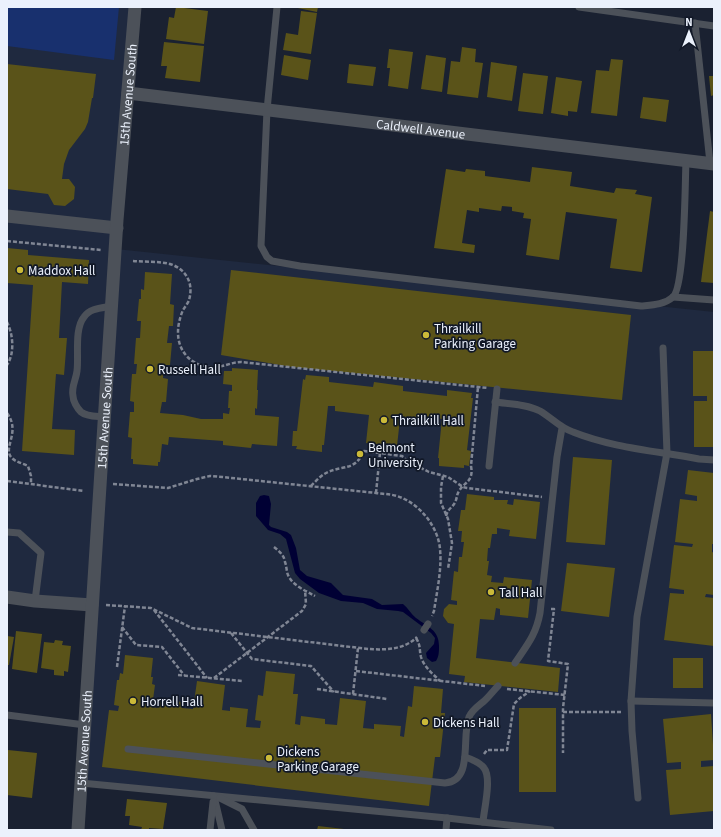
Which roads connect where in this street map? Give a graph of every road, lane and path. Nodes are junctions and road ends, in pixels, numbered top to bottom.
1 (136, 7) edge
2 (277, 7) edge
3 (579, 7) edge
4 (695, 23) junction
5 (714, 26) edge
6 (128, 93) junction
7 (267, 110) junction
8 (686, 160) junction
9 (712, 164) edge
10 (7, 216) edge
11 (117, 228) junction
12 (7, 241) edge
13 (101, 250) dead end
14 (133, 261) dead end
15 (674, 297) junction
16 (714, 300) edge
17 (112, 306) junction
18 (7, 322) edge
19 (662, 348) dead end
20 (7, 365) edge
21 (478, 386) junction
22 (496, 388) joint
23 (495, 402) junction
24 (7, 413) edge
25 (105, 417) junction
26 (562, 428) junction
27 (380, 453) junction
28 (667, 453) junction
29 (714, 460) edge
30 (489, 466) dead end
31 (443, 476) junction
32 (7, 481) edge
33 (100, 483) junction
34 (31, 484) junction
35 (311, 486) junction
36 (463, 487) junction
37 (84, 491) dead end
38 (376, 493) junction
39 (553, 498) junction
40 (446, 516) junction
41 (7, 532) edge
42 (274, 547) dead end
43 (448, 569) dead end
44 (305, 590) junction
45 (315, 596) dead end
46 (7, 597) edge
47 (35, 601) junction
48 (92, 605) junction
49 (124, 606) junction
50 (541, 608) junction
51 (154, 610) junction
52 (122, 627) junction
53 (231, 633) junction
54 (267, 637) junction
55 (416, 638) junction
56 (358, 648) junction
57 (515, 663) dead end
58 (117, 667) dead end
59 (356, 671) junction
60 (178, 675) dead end
61 (184, 676) junction
62 (206, 678) junction
63 (214, 678) junction
64 (440, 681) junction
65 (242, 682) dead end
66 (497, 687) junction
67 (317, 690) dead end
68 (530, 691) junction
69 (334, 692) junction
70 (353, 694) junction
71 (564, 695) junction
72 (387, 699) dead end
73 (631, 701) junction
74 (714, 702) edge
75 (563, 712) junction
76 (631, 712) junction
77 (7, 716) edge
78 (85, 724) junction
79 (128, 749) dead end
80 (564, 753) dead end
81 (465, 756) junction
82 (479, 763) junction
83 (81, 783) junction
84 (214, 796) junction
85 (638, 798) dead end
86 (447, 818) junction
87 (482, 822) junction
88 (78, 830) edge
89 (210, 830) edge
90 (222, 830) edge
91 (254, 830) edge
92 (446, 830) edge
93 (551, 830) edge

1 - 6 street, 15th Avenue South
2 - 7 lane
3 - 4 lane
4 - 5 lane
4 - 9 lane
6 - 7 street, Caldwell Avenue
6 - 11 street, 15th Avenue South
7 - 8 street, Caldwell Avenue
7 - 15 lane
8 - 9 street, Caldwell Avenue
8 - 15 lane
10 - 11 street
11 - 17 street, 15th Avenue South
12 - 13 path
14 - 21 path
15 - 16 lane
17 - 25 street, 15th Avenue South
17 - 25 lane
18 - 20 path
19 - 28 lane
21 - 22 path
21 - 36 path
22 - 23 lane
23 - 26 lane
23 - 30 lane
24 - 34 path
25 - 33 street, 15th Avenue South
26 - 28 lane
26 - 39 lane
27 - 31 path
27 - 35 path
27 - 38 path
28 - 29 lane
28 - 73 lane
31 - 36 path
31 - 40 path
32 - 34 path
33 - 35 path
33 - 48 street, 15th Avenue South
34 - 37 path
35 - 38 path
36 - 39 path
36 - 40 path
38 - 55 path
39 - 50 lane
40 - 43 path
41 - 47 lane
42 - 44 path
44 - 45 path
44 - 54 path
46 - 47 street
47 - 48 street
48 - 49 path
48 - 78 street, 15th Avenue South
49 - 51 path
49 - 52 path
50 - 57 lane
50 - 71 path
51 - 53 path
51 - 62 path
52 - 58 path
52 - 61 path
53 - 54 path
53 - 69 path
54 - 56 path
54 - 63 path
55 - 56 path
55 - 64 path
56 - 59 path
59 - 64 path
59 - 70 path
60 - 61 path
61 - 62 path
62 - 63 path
63 - 65 path
64 - 66 path
66 - 68 path
66 - 81 lane
67 - 69 path
68 - 71 path
68 - 82 path
69 - 70 path
70 - 72 path
71 - 75 path
73 - 74 lane
73 - 76 lane
75 - 76 path
75 - 80 path
76 - 85 lane
77 - 78 lane
78 - 83 street, 15th Avenue South
79 - 81 lane
81 - 82 lane
82 - 87 lane
83 - 84 lane
83 - 88 street, 15th Avenue South
84 - 86 lane
84 - 89 lane
84 - 90 lane
84 - 91 lane
86 - 87 lane
86 - 92 lane
87 - 93 lane

